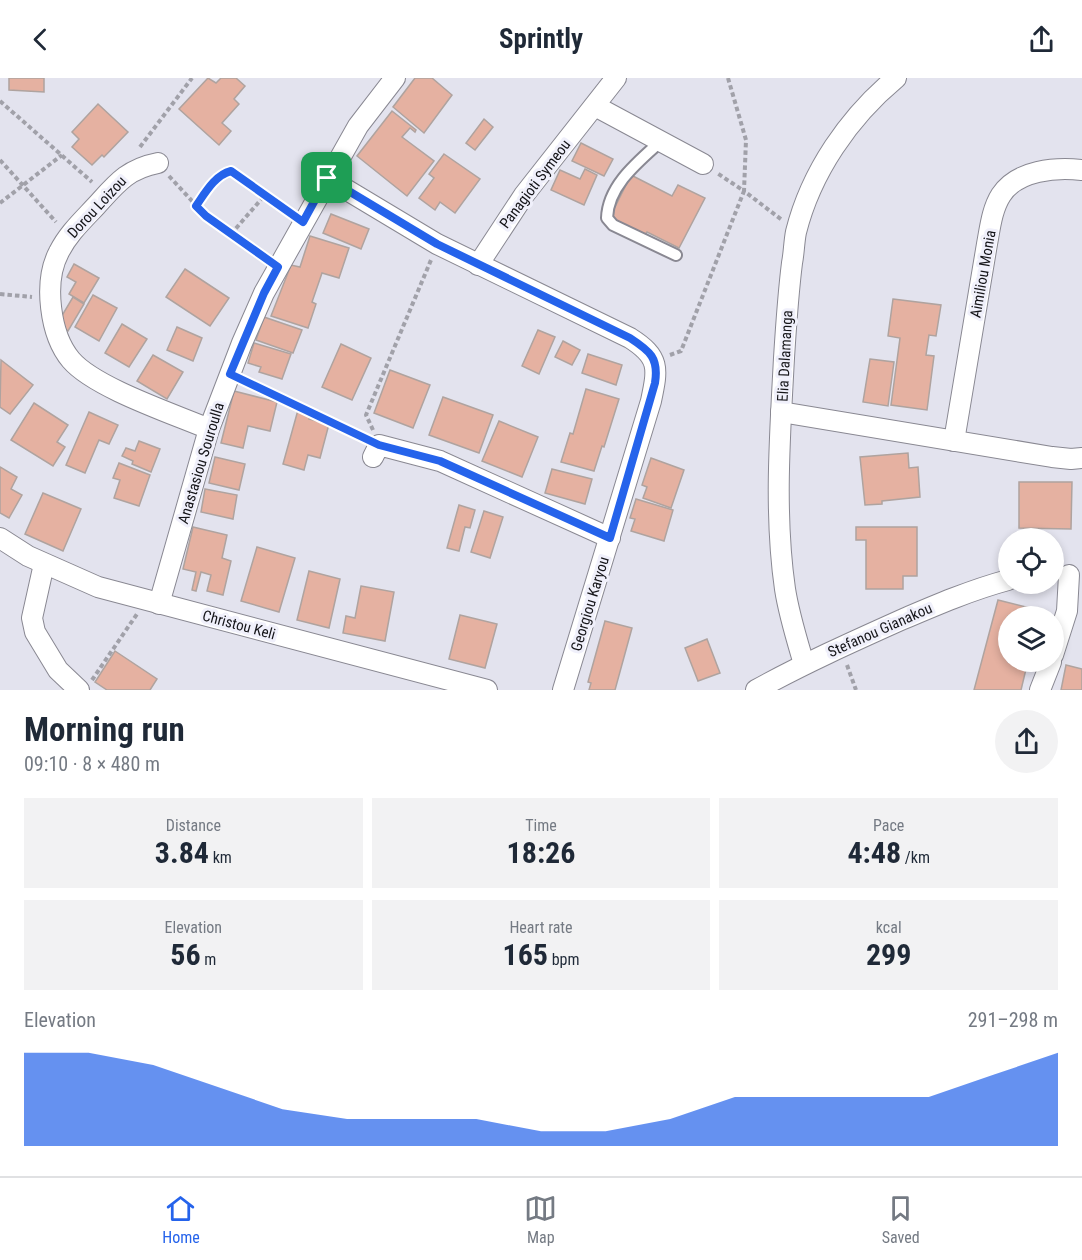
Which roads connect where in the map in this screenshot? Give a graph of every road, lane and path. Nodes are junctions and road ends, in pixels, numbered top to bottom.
1 (192, 78) edge
2 (395, 78) edge
3 (616, 78) edge
4 (728, 78) edge
5 (896, 78) edge
6 (0, 101) edge
7 (595, 106) junction
8 (661, 141) junction
9 (62, 155) junction
10 (0, 160) edge
11 (158, 163) junction
12 (703, 164) joint
13 (1082, 170) edge
14 (327, 178) junction
15 (23, 186) junction
16 (744, 191) junction
17 (106, 195) junction
18 (265, 195) junction
19 (0, 203) edge
20 (196, 206) junction
21 (303, 222) junction
22 (796, 232) junction
23 (231, 234) junction
24 (68, 236) junction
25 (437, 244) junction
26 (676, 255) dead end
27 (478, 265) junction
28 (278, 267) junction
29 (0, 294) edge
30 (50, 298) junction
31 (655, 360) junction
32 (230, 374) junction
33 (781, 412) junction
34 (209, 429) junction
35 (954, 441) junction
36 (376, 451) junction
37 (1082, 458) edge
38 (0, 538) edge
39 (610, 538) junction
40 (44, 564) junction
41 (1068, 575) edge
42 (998, 583) edge
43 (153, 602) junction
44 (1064, 620) edge
45 (842, 647) junction
46 (804, 664) junction
47 (1047, 672) edge
48 (85, 686) edge
49 (487, 690) edge
50 (563, 690) edge
51 (756, 690) edge
52 (856, 690) edge
53 (1040, 690) edge

1 - 11 path
2 - 14 street, Anastasiou Souroulla
3 - 7 street, Panagioti Symeou
4 - 16 path
5 - 22 street, Elia Dalamanga
6 - 9 path
7 - 8 street
7 - 27 street, Panagioti Symeou
8 - 12 street
8 - 26 lane
9 - 15 path
9 - 17 path
10 - 15 path
11 - 17 street, Dorou Loizou
11 - 20 path
12 - 16 path
13 - 35 street, Aimiliou Monia
14 - 21 street, Anastasiou Souroulla
14 - 25 street
15 - 19 path
15 - 24 path
16 - 22 path
16 - 31 path
17 - 24 street, Dorou Loizou
18 - 20 path
18 - 21 path
18 - 23 path
20 - 23 path
21 - 28 street, Anastasiou Souroulla
22 - 33 street, Elia Dalamanga
23 - 28 path
24 - 30 street, Dorou Loizou
25 - 27 street
25 - 36 path
27 - 31 street
28 - 32 street, Anastasiou Souroulla
29 - 30 path
30 - 34 street, Dorou Loizou
31 - 39 street, Georgiou Karyou
32 - 34 street, Anastasiou Souroulla
32 - 36 path
33 - 35 street
33 - 46 street, Elia Dalamanga
34 - 43 street, Anastasiou Souroulla
35 - 37 street
36 - 39 street
38 - 40 street, Christou Keli
39 - 50 street, Georgiou Karyou
40 - 43 street, Christou Keli
40 - 48 street
41 - 44 street
42 - 45 street, Stefanou Gianakou
43 - 48 path
43 - 49 street, Christou Keli
45 - 46 street, Stefanou Gianakou
45 - 52 path
46 - 51 street, Stefanou Gianakou
47 - 53 street

